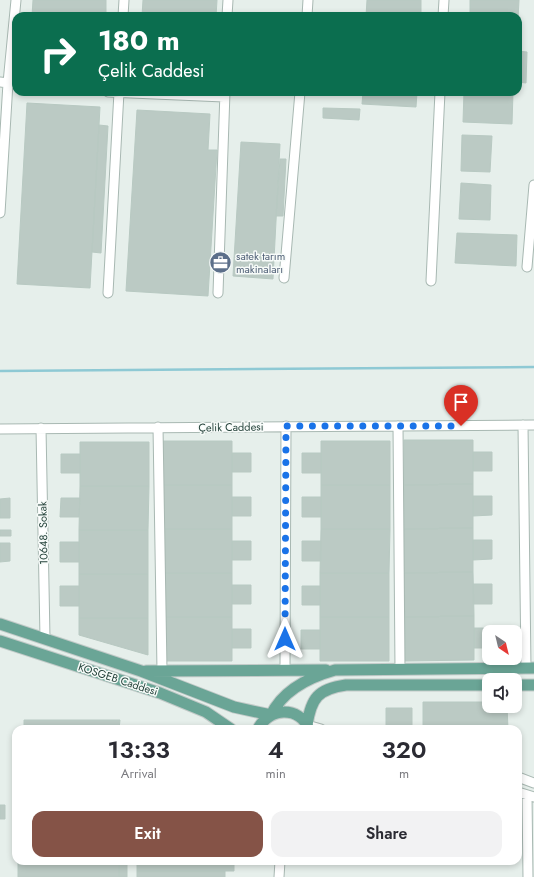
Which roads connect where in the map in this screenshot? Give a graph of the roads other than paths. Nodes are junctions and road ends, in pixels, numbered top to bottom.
1 (16, 0) edge
2 (124, 0) edge
3 (228, 0) edge
4 (308, 0) edge
5 (444, 0) edge
6 (15, 12) edge
7 (123, 12) edge
8 (227, 12) edge
9 (307, 12) edge
10 (443, 12) edge
11 (12, 42) edge
12 (8, 83) edge
13 (119, 96) edge
14 (225, 96) edge
15 (300, 96) edge
16 (440, 96) edge
17 (534, 185) edge
18 (0, 213) edge
19 (527, 268) dead end
20 (284, 278) dead end
21 (431, 281) dead end
22 (108, 293) dead end
23 (218, 293) dead end
24 (524, 425) junction
25 (534, 425) edge
26 (286, 426) junction
27 (398, 426) junction
28 (158, 427) junction
29 (41, 428) junction
30 (0, 429) edge
31 (0, 624) edge
32 (45, 638) junction
33 (0, 641) edge
34 (530, 668) edge
35 (285, 669) junction
36 (400, 669) junction
37 (162, 670) junction
38 (335, 670) junction
39 (141, 671) junction
40 (482, 685) edge
41 (522, 685) edge
42 (534, 685) edge
43 (195, 707) junction
44 (271, 715) junction
45 (214, 725) edge
46 (225, 725) edge
47 (260, 725) edge
48 (306, 725) edge
49 (308, 725) edge
50 (522, 779) edge
51 (534, 783) edge
52 (531, 796) edge
53 (280, 865) edge
54 (279, 877) edge
55 (528, 877) edge

1 - 6 street
2 - 7 street
3 - 8 street
4 - 9 street
5 - 10 street
11 - 12 street
12 - 18 street
13 - 22 street
14 - 23 street
15 - 20 street
16 - 21 street
17 - 19 street
24 - 25 street, Çelik Caddesi
24 - 27 street, Çelik Caddesi
24 - 34 street
26 - 27 street, Çelik Caddesi
26 - 28 street, Çelik Caddesi
26 - 35 street
27 - 36 street
28 - 29 street, Çelik Caddesi
28 - 37 street
29 - 30 street, Çelik Caddesi
29 - 32 street, 10648. Sokak
31 - 32 main road, KOSGEB Caddesi
32 - 39 main road, KOSGEB Caddesi
33 - 43 main road, KOSGEB Caddesi
34 - 36 main road, KOSGEB Caddesi
35 - 37 main road, KOSGEB Caddesi
35 - 38 main road, KOSGEB Caddesi
36 - 38 main road, KOSGEB Caddesi
37 - 39 main road, KOSGEB Caddesi
38 - 44 main road, KOSGEB Caddesi
39 - 44 main road, KOSGEB Caddesi
40 - 49 main road
41 - 42 main road
43 - 45 main road
43 - 46 main road, KOSGEB Caddesi
44 - 47 main road
44 - 48 main road
50 - 51 street
52 - 55 street
53 - 54 street

